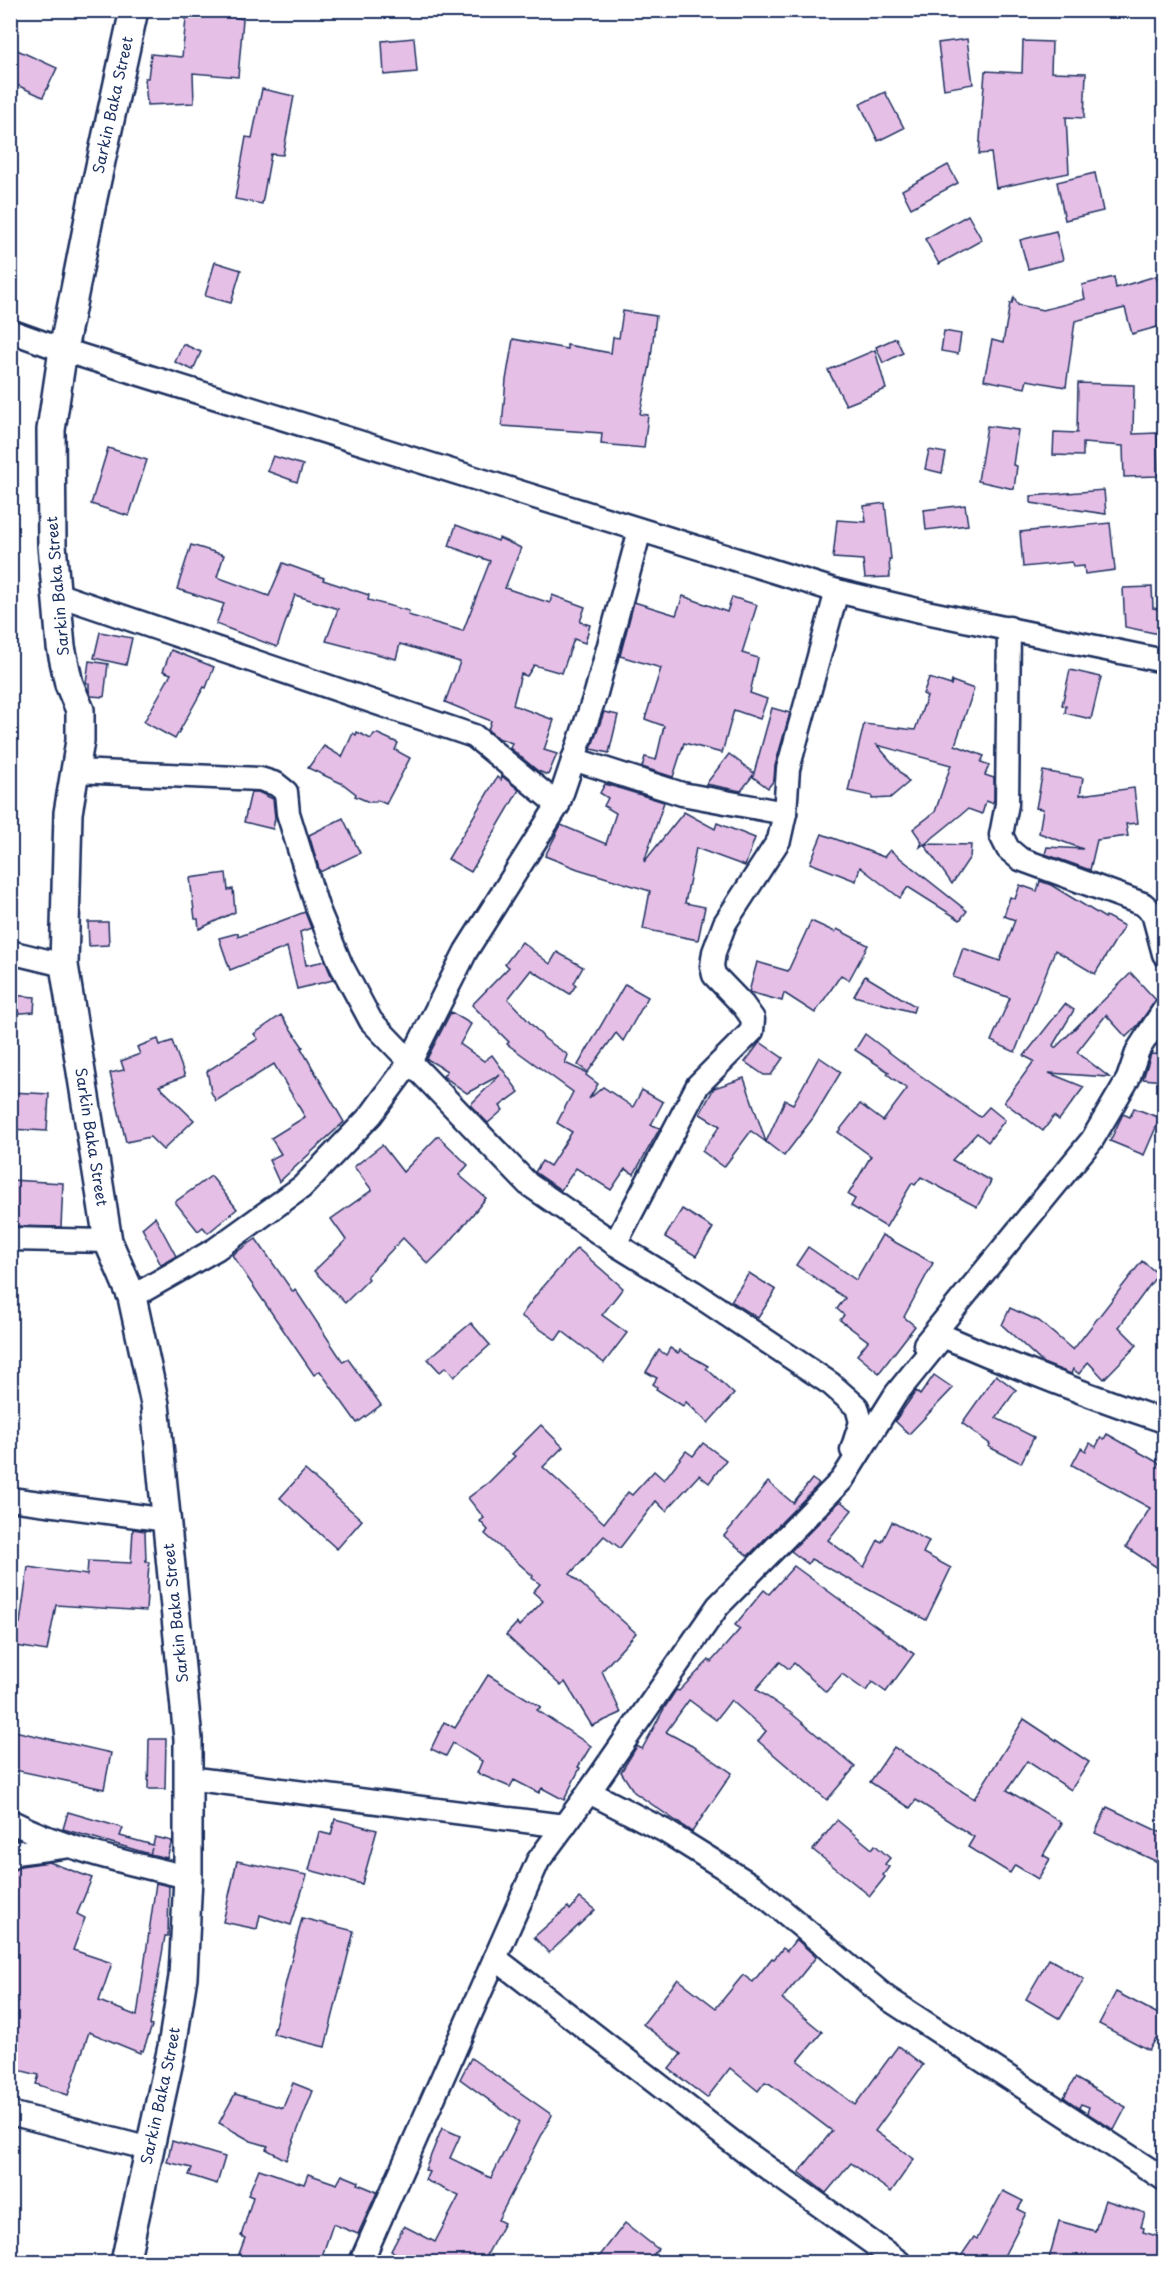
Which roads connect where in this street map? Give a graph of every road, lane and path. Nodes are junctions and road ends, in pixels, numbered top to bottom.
1 (134, 10) edge
2 (10, 331) edge
3 (63, 350) junction
4 (640, 530) junction
5 (837, 591) junction
6 (56, 594) junction
7 (1009, 628) junction
8 (1164, 661) edge
9 (573, 759) junction
10 (75, 771) junction
11 (558, 805) junction
12 (785, 813) junction
13 (10, 952) edge
14 (1164, 954) edge
15 (64, 965) junction
16 (1164, 1010) edge
17 (411, 1062) junction
18 (10, 1239) edge
19 (108, 1241) junction
20 (615, 1244) junction
21 (132, 1298) junction
22 (1164, 1421) edge
23 (861, 1422) junction
24 (842, 1480) junction
25 (10, 1499) edge
26 (167, 1520) junction
27 (188, 1778) junction
28 (589, 1792) junction
29 (10, 1821) edge
30 (564, 1826) junction
31 (71, 1846) junction
32 (10, 1858) edge
33 (188, 1877) junction
34 (495, 1958) junction
35 (10, 2113) edge
36 (150, 2149) junction
37 (1164, 2179) edge
38 (126, 2262) edge
39 (361, 2262) edge
40 (899, 2262) edge

1 - 3 street, Sarkin Baka Street
2 - 3 street
3 - 4 street
3 - 6 street, Sarkin Baka Street
4 - 5 street
4 - 9 street
5 - 7 street
5 - 12 street
6 - 10 street, Sarkin Baka Street
6 - 11 street
7 - 8 street
7 - 14 street
9 - 11 street
9 - 12 street
10 - 15 street, Sarkin Baka Street
10 - 17 street
11 - 17 street
12 - 20 street
13 - 15 street
15 - 19 street, Sarkin Baka Street
16 - 23 street
17 - 20 street
17 - 21 street
18 - 19 street
19 - 21 street, Sarkin Baka Street
20 - 23 street
21 - 26 street, Sarkin Baka Street
22 - 24 street
23 - 24 street
24 - 28 street
25 - 26 street
26 - 27 street, Sarkin Baka Street
27 - 30 street
27 - 33 street, Sarkin Baka Street
28 - 30 street
28 - 37 street
29 - 31 street
30 - 34 street
31 - 32 street
31 - 33 street
33 - 36 street, Sarkin Baka Street
34 - 39 street
34 - 40 street
35 - 36 street
36 - 38 street, Sarkin Baka Street

